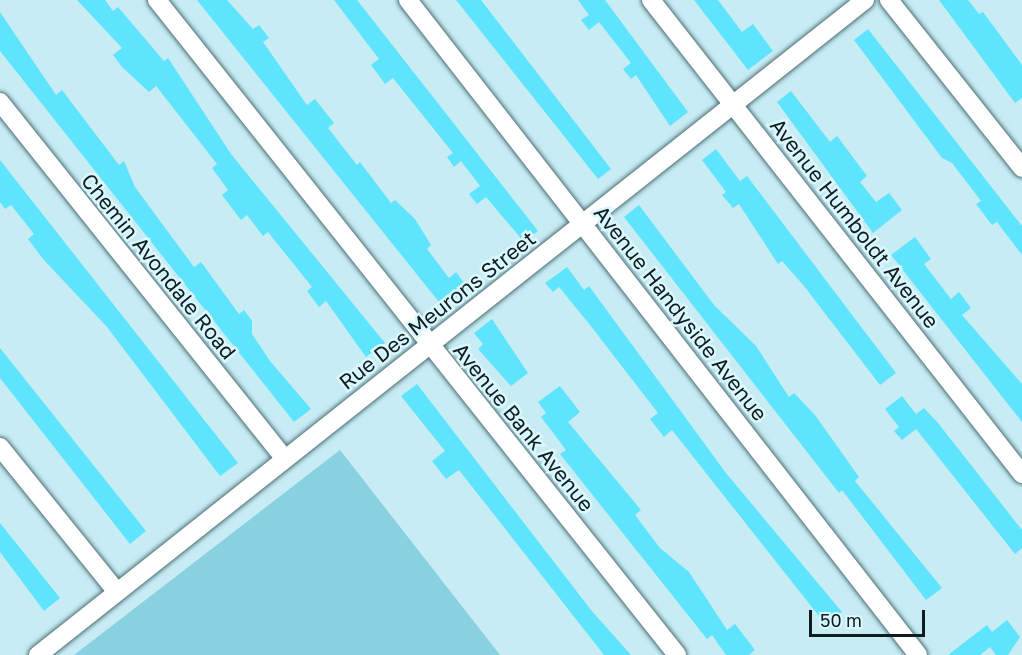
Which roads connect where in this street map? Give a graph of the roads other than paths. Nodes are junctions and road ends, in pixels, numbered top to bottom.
1 (157, 0) edge
2 (408, 0) edge
3 (651, 0) edge
4 (865, 0) edge
5 (889, 0) edge
6 (0, 102) edge
7 (734, 105) junction
8 (1022, 168) edge
9 (583, 223) junction
10 (430, 345) junction
11 (0, 447) edge
12 (283, 457) junction
13 (1022, 474) edge
14 (116, 591) junction
15 (38, 655) edge
16 (677, 655) edge
17 (918, 655) edge

1 - 10 street, Avenue Bank Avenue
2 - 9 street, Avenue Handyside Avenue
3 - 7 street, Avenue Humboldt Avenue
4 - 7 street, Rue Des Meurons Street
5 - 8 street
6 - 12 street, Chemin Avondale Road
7 - 9 street, Rue Des Meurons Street
7 - 13 street, Avenue Humboldt Avenue
9 - 10 street, Rue Des Meurons Street
9 - 17 street, Avenue Handyside Avenue
10 - 12 street, Rue Des Meurons Street
10 - 16 street, Avenue Bank Avenue
11 - 14 street
12 - 14 street, Rue Des Meurons Street
14 - 15 street, Rue Des Meurons Street

